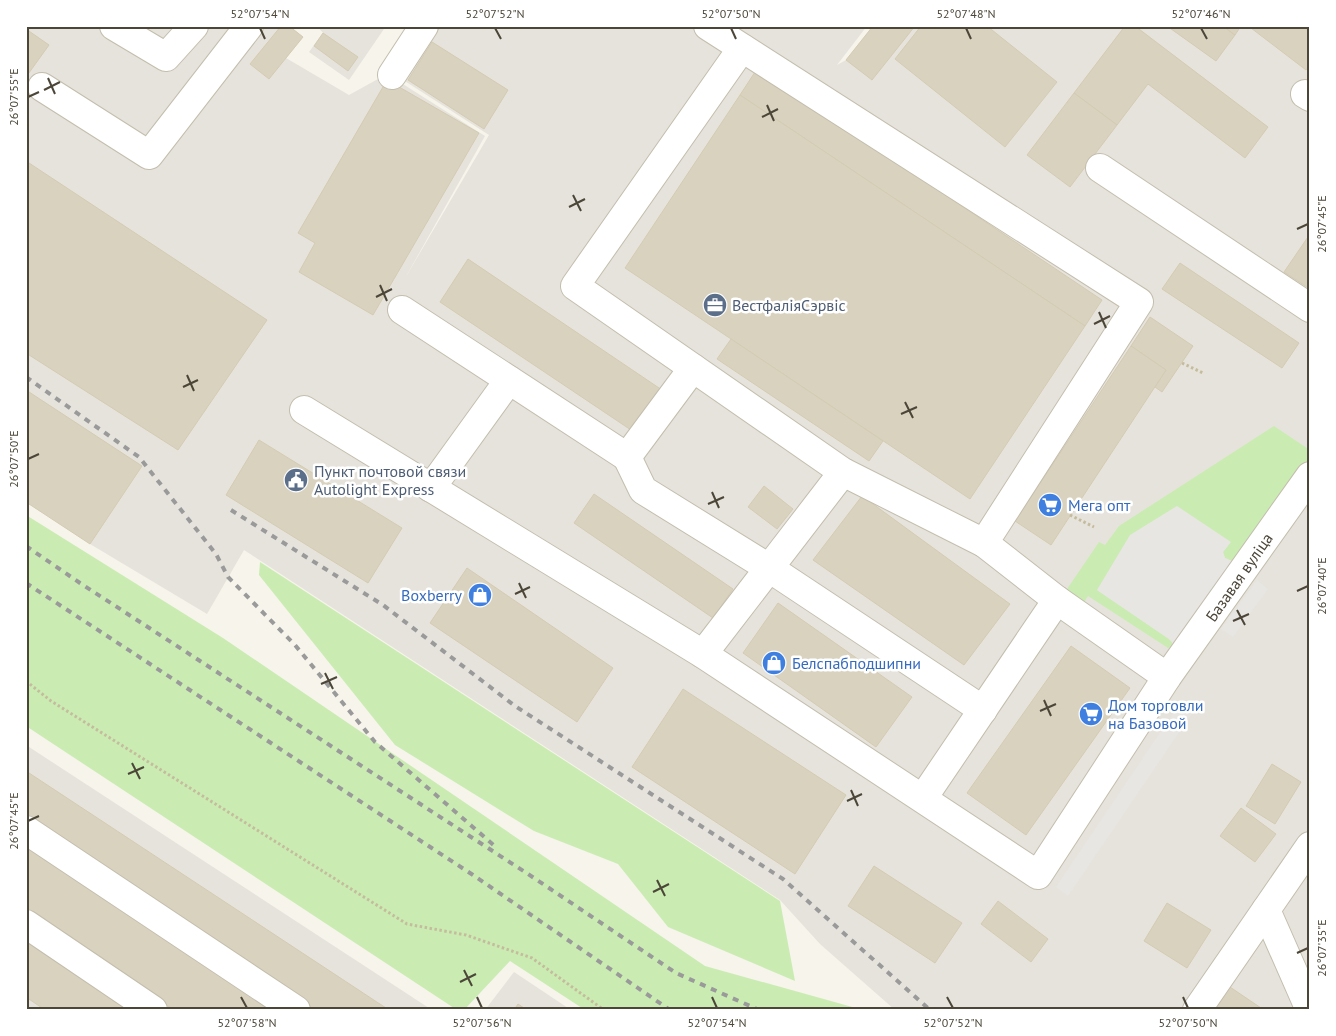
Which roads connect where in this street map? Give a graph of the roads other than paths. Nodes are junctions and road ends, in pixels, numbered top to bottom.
1 (114, 26) edge
2 (194, 26) edge
3 (249, 26) edge
4 (424, 26) edge
5 (708, 26) edge
6 (742, 48) junction
7 (392, 75) dead end
8 (42, 87) dead end
9 (1100, 168) dead end
10 (1310, 308) edge
11 (402, 310) dead end
12 (693, 368) junction
13 (509, 380) junction
14 (304, 410) dead end
15 (627, 457) junction
16 (843, 472) junction
17 (1310, 476) edge
18 (431, 488) junction
19 (984, 543) junction
20 (769, 568) junction
21 (1057, 600) junction
22 (703, 654) junction
23 (1167, 677) junction
24 (983, 710) junction
25 (923, 798) junction
26 (26, 830) edge
27 (1310, 846) edge
28 (1266, 910) junction
29 (26, 924) edge
30 (153, 1010) edge
31 (296, 1010) edge
32 (1197, 1010) edge
33 (1310, 1010) edge

1 - 2 street
3 - 8 street
4 - 7 street
5 - 6 street
6 - 12 street
6 - 19 street
9 - 10 street
11 - 13 street
12 - 15 street
12 - 16 street
13 - 15 street
13 - 18 street
14 - 18 street
15 - 20 street
16 - 19 street
16 - 20 street
17 - 23 street, Базавая вуліца
18 - 22 street
19 - 21 street
20 - 22 street
20 - 24 street
21 - 23 street
21 - 24 street
22 - 25 street
23 - 25 street, Базавая вуліца
24 - 25 street
26 - 31 street
27 - 28 street
28 - 32 street
28 - 33 street
29 - 30 street

